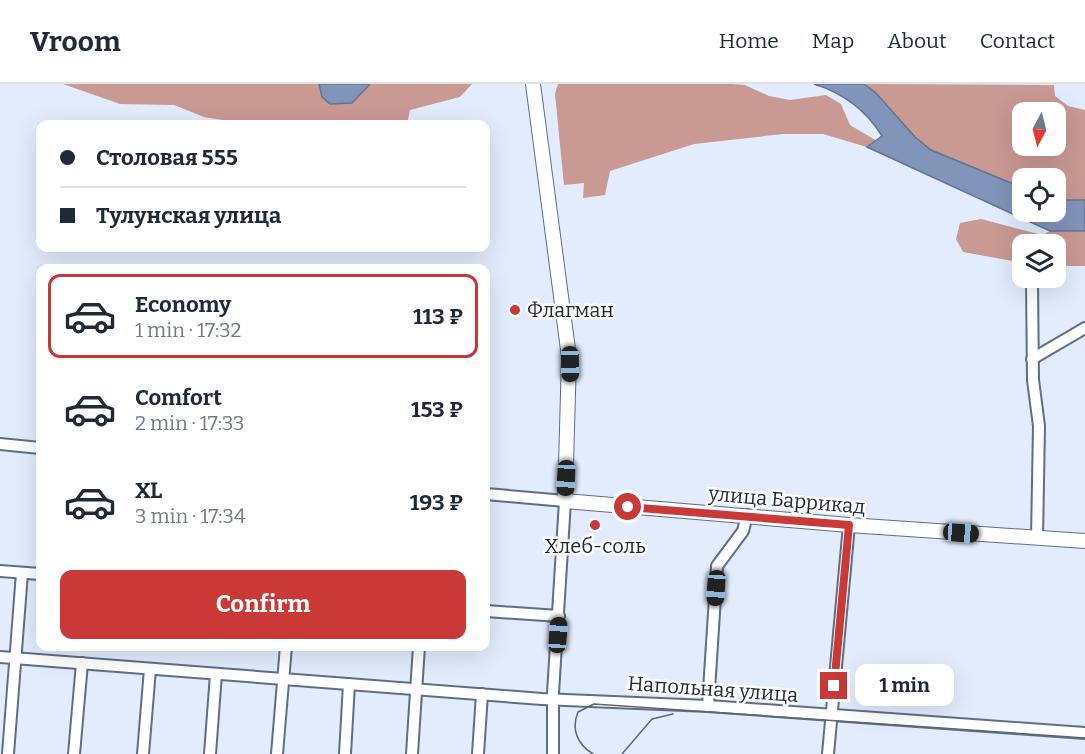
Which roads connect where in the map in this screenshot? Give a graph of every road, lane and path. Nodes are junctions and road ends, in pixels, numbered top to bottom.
1 (534, 89) edge
2 (1032, 288) edge
3 (1085, 328) edge
4 (1032, 359) junction
5 (0, 444) edge
6 (36, 448) edge
7 (490, 494) edge
8 (565, 501) junction
9 (747, 515) junction
10 (849, 525) junction
11 (1037, 538) junction
12 (1085, 542) edge
13 (0, 571) edge
14 (22, 573) junction
15 (36, 574) edge
16 (490, 611) edge
17 (559, 616) junction
18 (286, 651) edge
19 (420, 651) edge
20 (0, 657) edge
21 (15, 658) junction
22 (82, 663) junction
23 (150, 669) junction
24 (216, 674) junction
25 (283, 679) junction
26 (349, 684) junction
27 (417, 689) junction
28 (482, 694) junction
29 (553, 698) junction
30 (708, 706) junction
31 (831, 714) junction
32 (1085, 733) edge
33 (8, 754) edge
34 (74, 754) edge
35 (143, 754) edge
36 (210, 754) edge
37 (278, 754) edge
38 (345, 754) edge
39 (412, 754) edge
40 (478, 754) edge
41 (553, 754) edge
42 (828, 754) edge

1 - 8 main road
2 - 4 street
3 - 4 street
4 - 11 street
5 - 6 street
7 - 8 street, улица Баррикад
8 - 9 main road, улица Баррикад
8 - 17 street
9 - 10 main road, улица Баррикад
9 - 30 street
10 - 11 main road, улица Баррикад
10 - 31 street
11 - 12 main road, улица Баррикад
13 - 14 street
14 - 15 street
14 - 21 street
16 - 17 street
17 - 29 street
18 - 25 street
19 - 27 street
20 - 21 street, Напольная улица
21 - 22 street, Напольная улица
21 - 33 street
22 - 23 street, Напольная улица
22 - 34 street
23 - 24 street, Напольная улица
23 - 35 street
24 - 25 street, Напольная улица
24 - 36 street
25 - 26 street, Напольная улица
25 - 37 street
26 - 27 street, Напольная улица
26 - 38 street
27 - 28 street, Напольная улица
27 - 39 street
28 - 29 street, Напольная улица
28 - 40 street
29 - 30 street, Напольная улица
29 - 41 street
30 - 31 street, Напольная улица
31 - 32 street, Напольная улица
31 - 42 street

